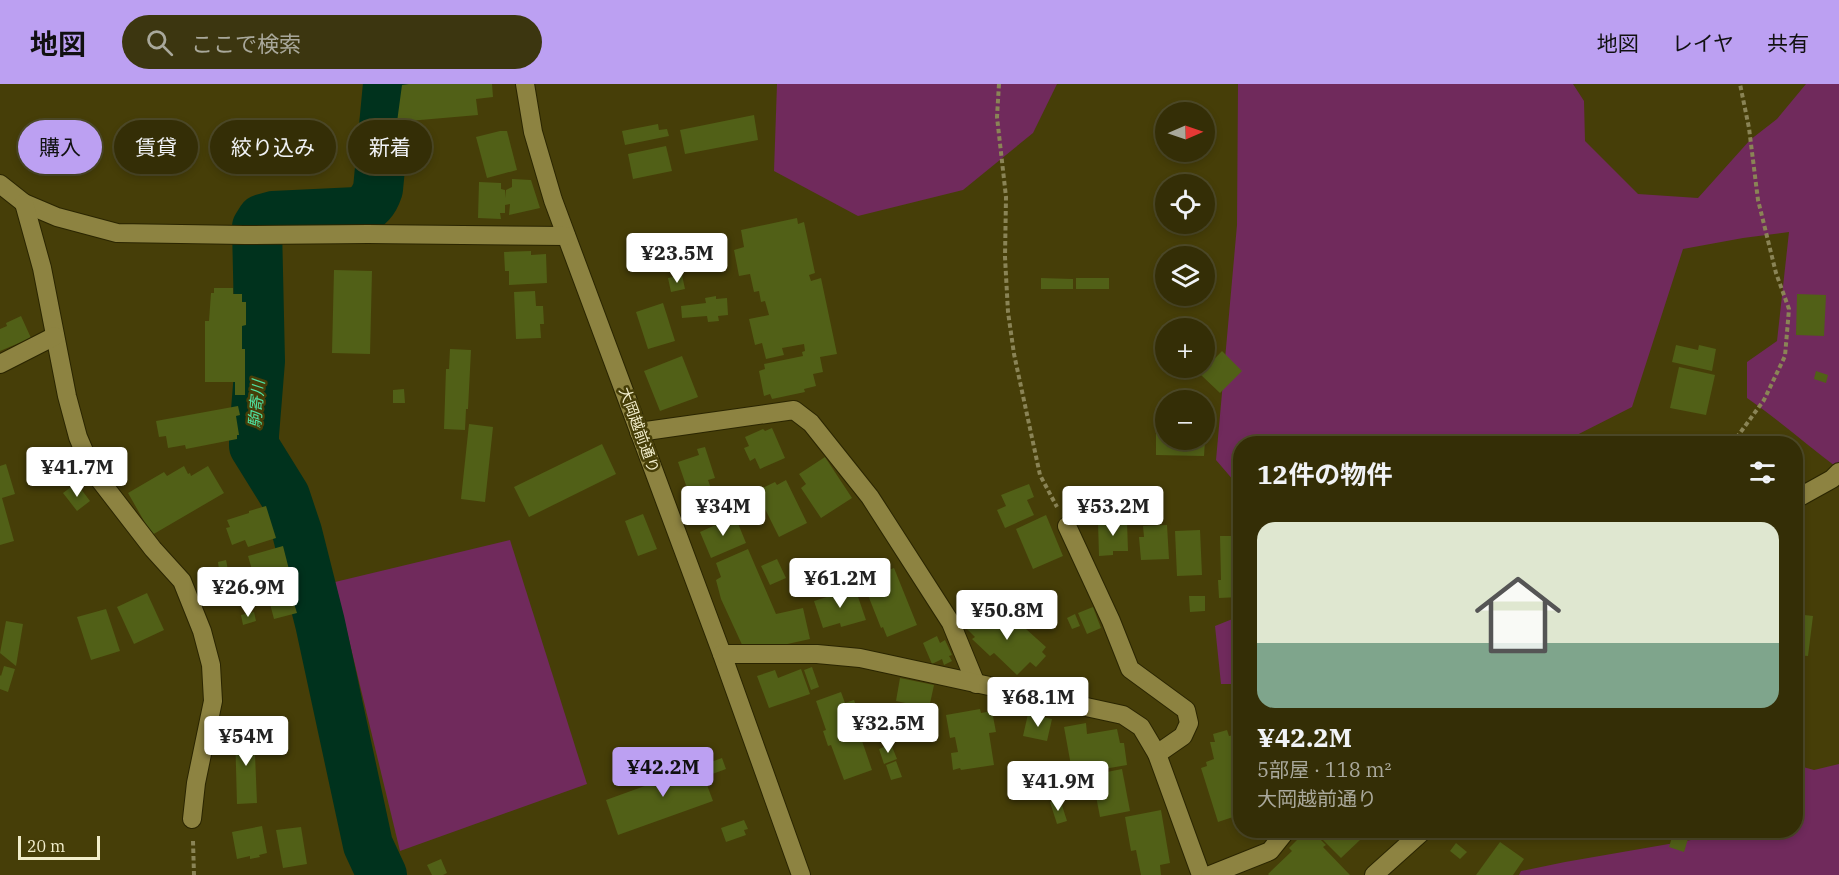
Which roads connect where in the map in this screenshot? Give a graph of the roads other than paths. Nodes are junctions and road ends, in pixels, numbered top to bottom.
1 (525, 84) edge
2 (0, 184) edge
3 (24, 203) junction
4 (566, 236) junction
5 (55, 336) junction
6 (0, 364) edge
7 (639, 432) junction
8 (1839, 472) edge
9 (1803, 495) edge
10 (1067, 526) road end
11 (722, 654) junction
12 (976, 684) junction
13 (1157, 754) junction
14 (192, 819) road end
15 (1280, 838) edge
16 (1415, 838) edge
17 (801, 875) edge
18 (1201, 875) edge
19 (1210, 875) edge
20 (1374, 875) edge

1 - 4 street, 大岡越前通り
2 - 3 street
3 - 4 street
3 - 5 street
4 - 7 street, 大岡越前通り
5 - 6 street
5 - 14 street
7 - 11 street, 大岡越前通り
7 - 12 street
8 - 9 street
10 - 13 street
11 - 12 street
11 - 17 street, 大岡越前通り
12 - 13 street
13 - 18 street
15 - 19 street
16 - 20 street

